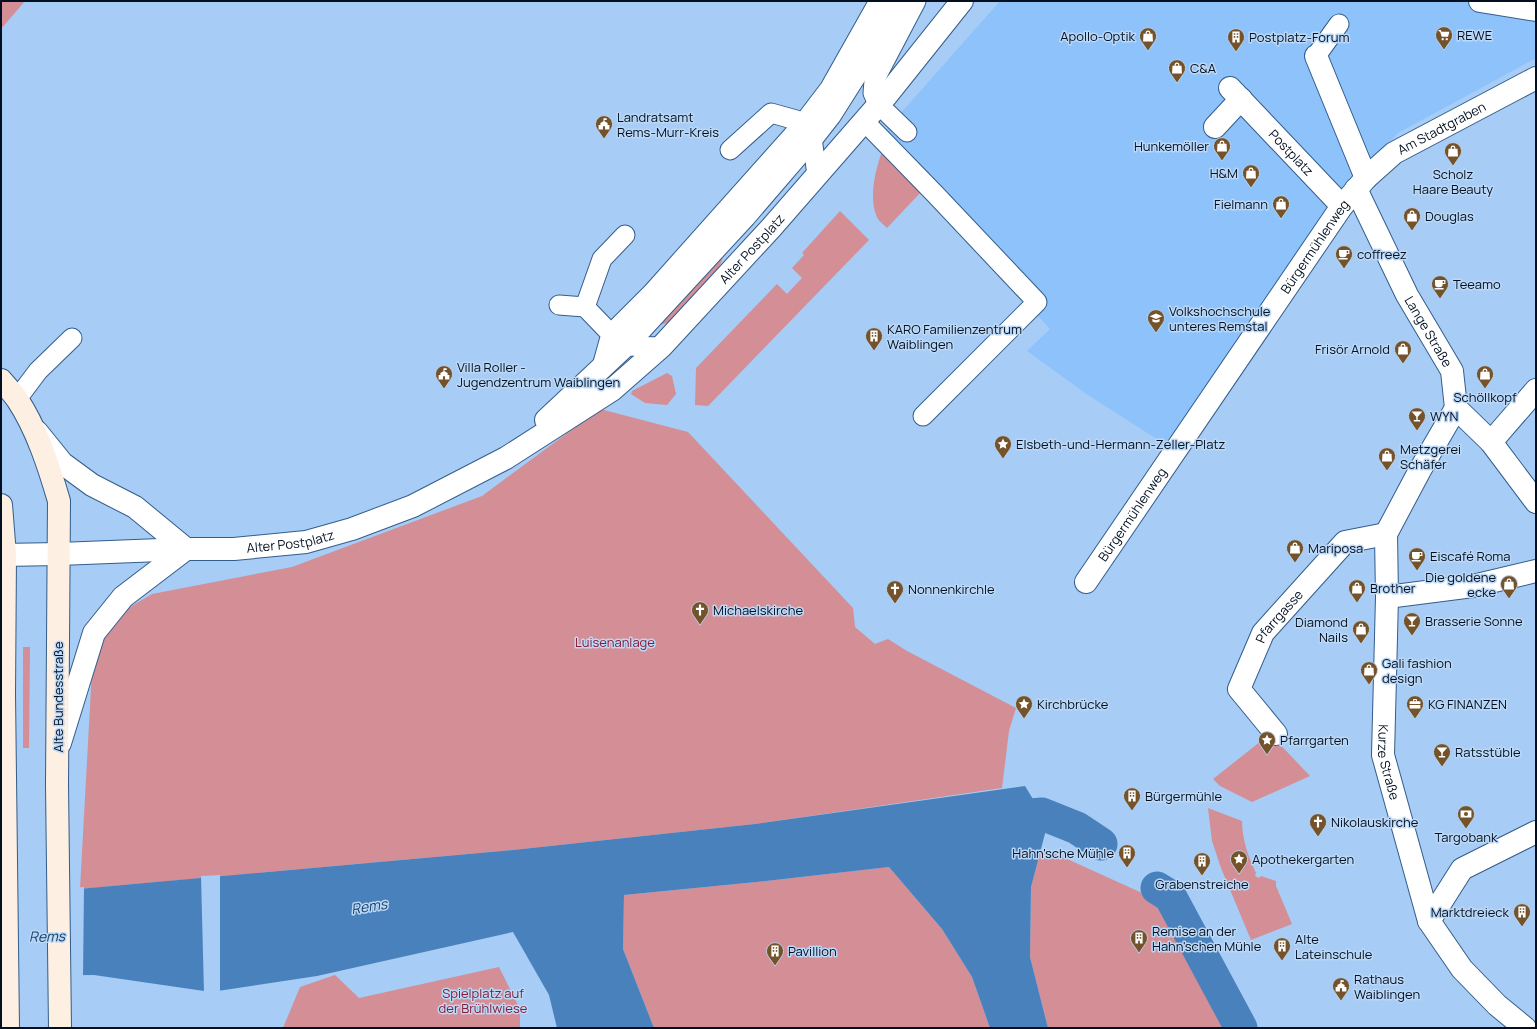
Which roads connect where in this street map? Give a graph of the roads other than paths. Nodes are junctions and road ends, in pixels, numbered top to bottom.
1 (879, 1) edge
2 (899, 1) edge
3 (916, 1) edge
4 (962, 1) edge
5 (1480, 1) edge
6 (1536, 10) edge
7 (1339, 24) dead end
8 (1316, 56) joint
9 (1536, 78) edge
10 (883, 99) junction
11 (864, 121) junction
12 (1215, 127) dead end
13 (912, 128) dead end
14 (806, 132) junction
15 (730, 150) dead end
16 (817, 175) junction
17 (1361, 184) junction
18 (1342, 206) junction
19 (625, 235) dead end
20 (559, 305) dead end
21 (585, 307) junction
22 (72, 338) dead end
23 (618, 340) junction
24 (661, 347) junction
25 (1, 380) edge
26 (1536, 390) edge
27 (17, 399) junction
28 (1456, 408) junction
29 (923, 416) dead end
30 (31, 425) junction
31 (1491, 442) junction
32 (506, 458) junction
33 (1536, 502) edge
34 (1, 506) edge
35 (1386, 534) junction
36 (186, 549) junction
37 (59, 554) junction
38 (3, 555) edge
39 (1536, 571) edge
40 (1086, 582) dead end
41 (1387, 597) junction
42 (3, 691) edge
43 (1276, 734) dead end
44 (58, 748) junction
45 (1536, 832) edge
46 (1429, 921) junction
47 (8, 1028) edge
48 (60, 1028) edge
49 (1525, 1028) edge

1 - 14 lane
2 - 14 street, Alter Postplatz
3 - 10 lane
4 - 10 street, Alter Postplatz
5 - 6 street
7 - 8 lane
8 - 17 street, Lange Straße
9 - 17 street, Am Stadtgraben
10 - 11 street, Alter Postplatz
10 - 13 lane
11 - 16 street, Alter Postplatz
11 - 29 lane
12 - 18 street, Postplatz
14 - 15 lane
14 - 16 lane
14 - 23 street, Alter Postplatz
16 - 24 street, Alter Postplatz
17 - 18 street, Bürgermühlenweg
17 - 28 street, Lange Straße
18 - 40 street, Bürgermühlenweg
19 - 21 lane
20 - 21 lane
21 - 23 lane
22 - 27 lane
23 - 24 lane
23 - 32 street, Alter Postplatz
24 - 32 street, Alter Postplatz
25 - 27 main road, Alte Bundesstraße
26 - 31 street
27 - 30 main road, Alte Bundesstraße
28 - 31 street
28 - 35 street, Kurze Straße
30 - 36 street
30 - 37 main road, Alte Bundesstraße
31 - 33 street
32 - 36 street, Alter Postplatz
34 - 38 main road
35 - 41 street, Kurze Straße
35 - 43 street, Pfarrgasse
36 - 37 street, Alter Postplatz
36 - 44 street
37 - 38 street, Alter Postplatz
37 - 44 main road, Alte Bundesstraße
38 - 42 main road
39 - 41 street
41 - 46 street, Kurze Straße
42 - 47 main road
44 - 48 main road, Alte Bundesstraße
45 - 46 street
46 - 49 street, Kurze Straße

